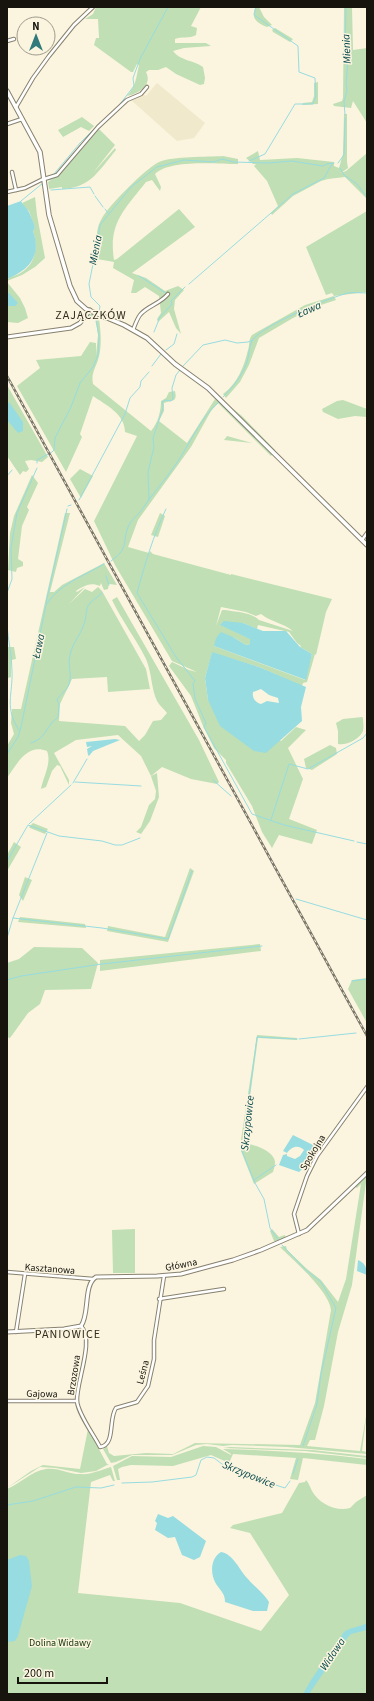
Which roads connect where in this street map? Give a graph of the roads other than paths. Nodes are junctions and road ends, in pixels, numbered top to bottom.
1 (93, 7) edge
2 (14, 39) dead end
3 (7, 41) edge
4 (147, 87) dead end
5 (7, 91) edge
6 (16, 107) junction
7 (22, 118) junction
8 (7, 124) edge
9 (12, 172) dead end
10 (45, 179) junction
11 (16, 190) junction
12 (7, 192) edge
13 (168, 294) dead end
14 (90, 310) junction
15 (133, 330) junction
16 (7, 337) edge
17 (367, 533) edge
18 (362, 540) junction
19 (367, 545) edge
20 (367, 1087) edge
21 (367, 1173) edge
22 (299, 1234) junction
23 (7, 1272) edge
24 (25, 1274) junction
25 (164, 1276) junction
26 (92, 1279) junction
27 (224, 1289) dead end
28 (159, 1299) junction
29 (81, 1326) junction
30 (7, 1332) edge
31 (16, 1332) junction
32 (7, 1401) edge
33 (77, 1401) junction
34 (100, 1448) joint

1 - 6 street
2 - 3 street
4 - 10 street
5 - 6 main road
6 - 7 main road
7 - 8 street
7 - 10 main road
9 - 11 street
10 - 11 street
10 - 14 main road
11 - 12 street
13 - 15 street
14 - 15 main road
14 - 16 street
15 - 18 main road
17 - 18 street
18 - 19 main road
20 - 22 street, Spokojna
21 - 22 street, Główna
22 - 25 street, Główna
23 - 24 street, Kasztanowa
24 - 26 street, Kasztanowa
24 - 31 street
25 - 26 street, Główna
25 - 28 street, Leśna
26 - 29 street
27 - 28 street
28 - 34 street, Leśna
29 - 31 street
29 - 33 street, Brzozowa
30 - 31 street
32 - 33 street, Gajowa
33 - 34 street, Brzozowa

